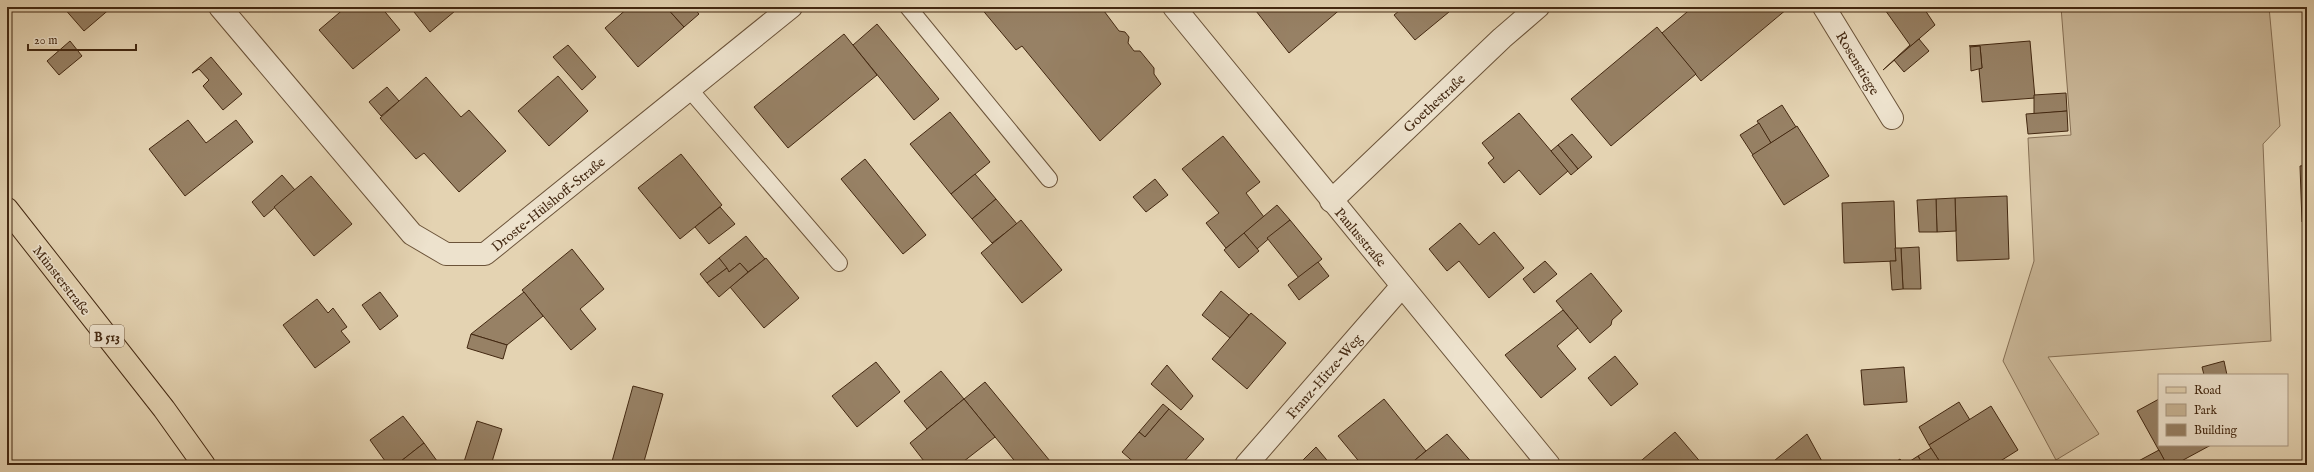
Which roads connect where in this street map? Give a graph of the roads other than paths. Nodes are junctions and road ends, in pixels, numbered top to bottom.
1 (220, 7) edge
2 (791, 7) edge
3 (908, 7) edge
4 (1174, 7) edge
5 (1538, 7) edge
6 (1824, 7) edge
7 (690, 90) junction
8 (1892, 118) dead end
9 (1049, 178) dead end
10 (1331, 200) junction
11 (7, 209) edge
12 (839, 263) dead end
13 (1402, 286) junction
14 (204, 465) edge
15 (1246, 465) edge
16 (1549, 465) edge

1 - 7 street, Droste-Hülshoff-Straße
2 - 7 street, Droste-Hülshoff-Straße
3 - 9 lane
4 - 10 street, Paulusstraße
5 - 10 street, Goethestraße
6 - 8 street, Rosenstiege
7 - 12 lane
10 - 13 street, Paulusstraße
11 - 14 main road, Münsterstraße / B 513
13 - 15 street, Franz-Hitze-Weg
13 - 16 street, Paulusstraße

